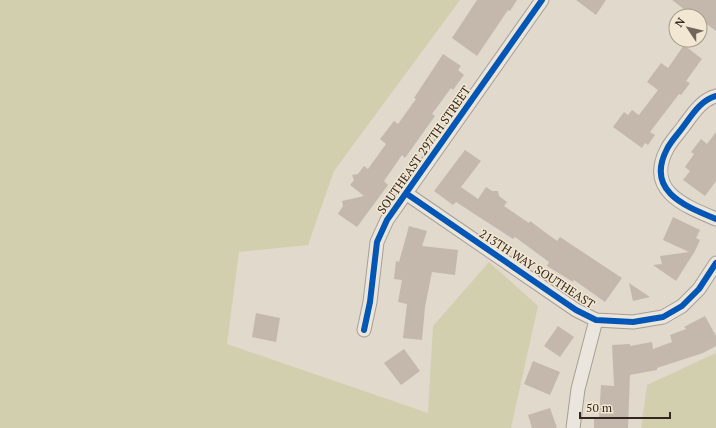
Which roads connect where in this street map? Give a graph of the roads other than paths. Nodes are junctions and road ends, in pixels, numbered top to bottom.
1 (542, 0) edge
2 (716, 96) edge
3 (407, 194) junction
4 (716, 219) edge
5 (716, 263) edge
6 (596, 320) junction
7 (364, 330) dead end
8 (573, 428) edge

1 - 3 street, SOUTHEAST 297TH STREET
2 - 4 street
3 - 6 street, 213TH WAY SOUTHEAST
3 - 7 street, SOUTHEAST 297TH STREET
5 - 6 street, 213TH WAY SOUTHEAST
6 - 8 street

